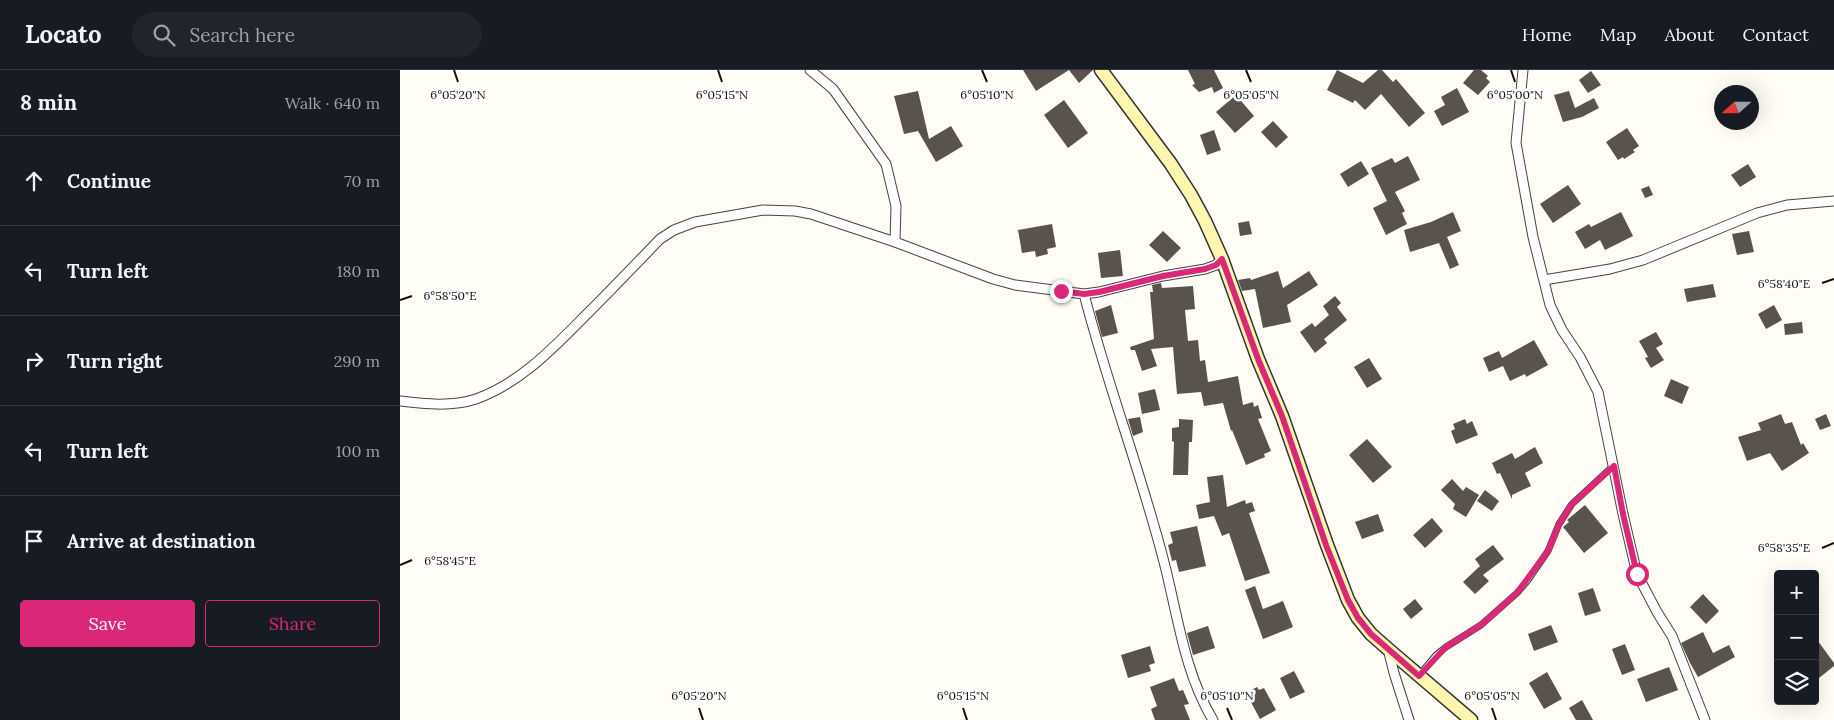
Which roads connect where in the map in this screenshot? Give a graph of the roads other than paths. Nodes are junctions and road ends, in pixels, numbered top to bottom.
1 (810, 70) edge
2 (1101, 70) edge
3 (1523, 70) edge
4 (1834, 201) edge
5 (895, 242) junction
6 (1222, 259) junction
7 (1544, 280) junction
8 (1084, 294) junction
9 (400, 401) edge
10 (1614, 466) junction
11 (1388, 650) junction
12 (1419, 676) junction
13 (1214, 720) edge
14 (1409, 720) edge
15 (1471, 720) edge
16 (1705, 720) edge

1 - 5 street
2 - 6 street
3 - 7 street
4 - 7 street
5 - 8 street
5 - 9 street
6 - 8 street
6 - 11 street
7 - 10 street
8 - 13 street
10 - 12 lane
10 - 16 street
11 - 12 street
11 - 14 street
12 - 15 street

